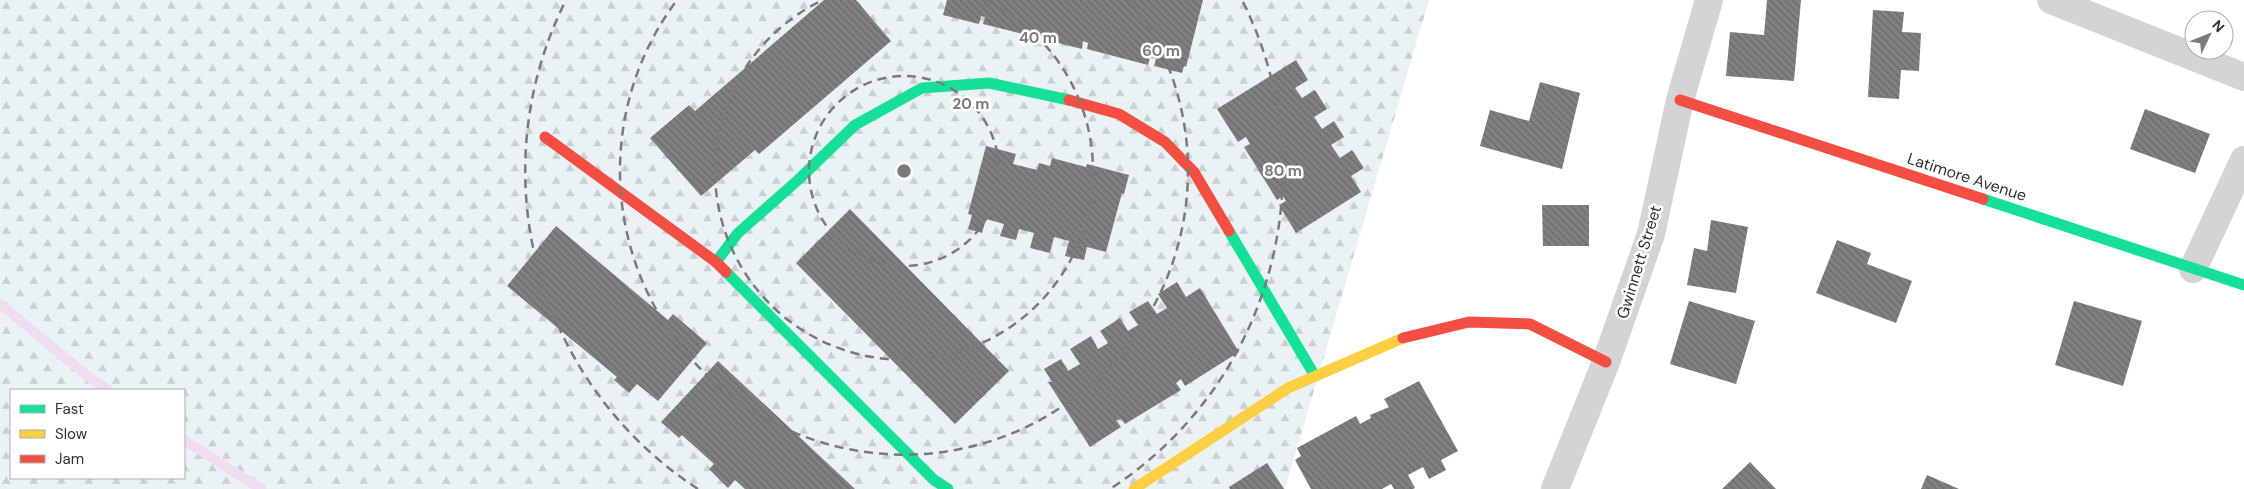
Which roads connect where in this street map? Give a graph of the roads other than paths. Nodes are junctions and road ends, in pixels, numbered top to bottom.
1 (1709, 0) edge
2 (2051, 0) edge
3 (2244, 77) edge
4 (1680, 100) junction
5 (545, 137) dead end
6 (2244, 160) edge
7 (716, 262) junction
8 (2193, 269) junction
9 (2244, 286) edge
10 (1606, 362) junction
11 (1315, 376) junction
12 (948, 489) edge
13 (1134, 489) edge
14 (1555, 489) edge

1 - 4 street, Gwinnett Street
2 - 3 street
4 - 8 street, Latimore Avenue
4 - 10 street, Gwinnett Street
5 - 7 street
6 - 8 street
7 - 11 street
7 - 12 street
8 - 9 street, Latimore Avenue
10 - 11 street
10 - 14 street, Gwinnett Street
11 - 13 street

